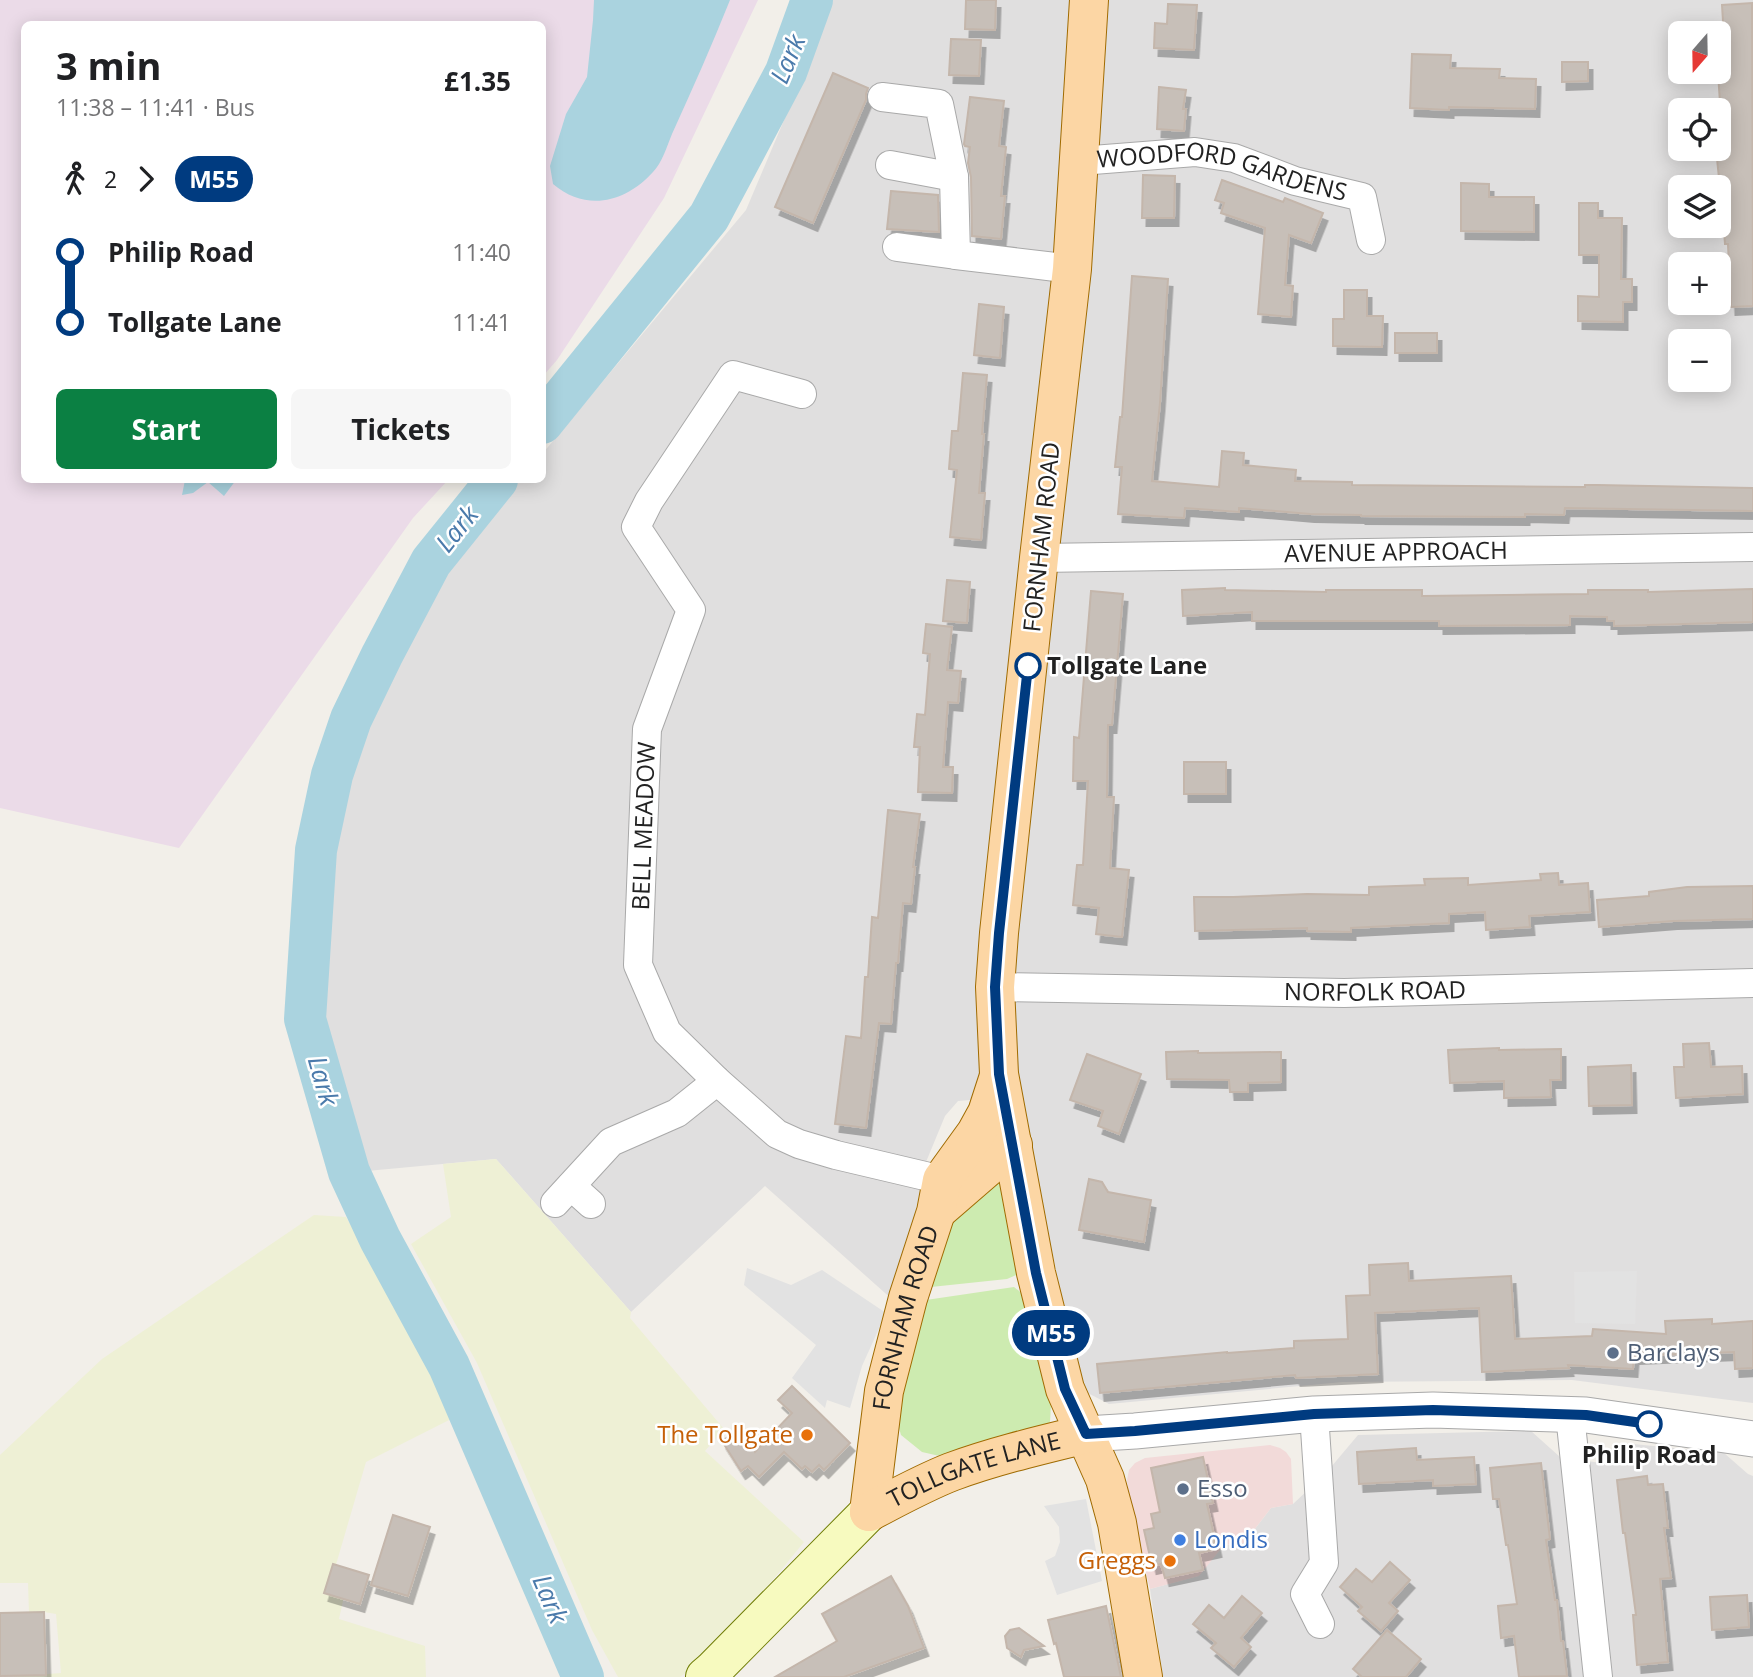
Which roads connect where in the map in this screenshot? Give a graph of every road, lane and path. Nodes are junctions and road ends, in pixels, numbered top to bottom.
1 (1088, 0) edge
2 (882, 97) dead end
3 (1080, 161) junction
4 (890, 165) dead end
5 (954, 177) junction
6 (1371, 240) dead end
7 (897, 247) dead end
8 (956, 255) junction
9 (1072, 269) junction
10 (802, 394) dead end
11 (1753, 547) edge
12 (1039, 558) junction
13 (1753, 983) edge
14 (995, 987) junction
15 (999, 1074) junction
16 (717, 1081) junction
17 (1013, 1145) junction
18 (939, 1196) junction
19 (572, 1198) dead end
20 (1314, 1414) junction
21 (1570, 1415) junction
22 (880, 1427) junction
23 (1086, 1434) junction
24 (1753, 1439) edge
25 (952, 1472) junction
26 (862, 1520) junction
27 (1320, 1623) dead end
28 (705, 1677) edge
29 (1143, 1677) edge
30 (1598, 1677) edge

1 - 3 main road, FORNHAM ROAD
2 - 5 street
3 - 6 street, WOODFORD GARDENS
3 - 9 main road, FORNHAM ROAD
4 - 5 street
5 - 8 street
7 - 8 street
8 - 9 street
9 - 12 main road, FORNHAM ROAD
10 - 16 street, BELL MEADOW
11 - 12 street, AVENUE APPROACH
12 - 14 main road, FORNHAM ROAD
13 - 14 street, NORFOLK ROAD
14 - 15 main road, FORNHAM ROAD
15 - 17 main road, FORNHAM ROAD
15 - 18 main road, FORNHAM ROAD
16 - 18 street, BELL MEADOW
16 - 19 street
17 - 18 main road, FORNHAM ROAD
17 - 23 main road, FORNHAM ROAD
18 - 22 main road, FORNHAM ROAD
20 - 21 street, TOLLGATE LANE
20 - 23 street, TOLLGATE LANE
20 - 27 street
21 - 24 street, TOLLGATE LANE
21 - 30 street
22 - 25 main road, FORNHAM ROAD
22 - 26 main road, FORNHAM ROAD
23 - 25 main road, TOLLGATE LANE
23 - 29 main road, FORNHAM ROAD
25 - 26 main road, TOLLGATE LANE
26 - 28 main road

